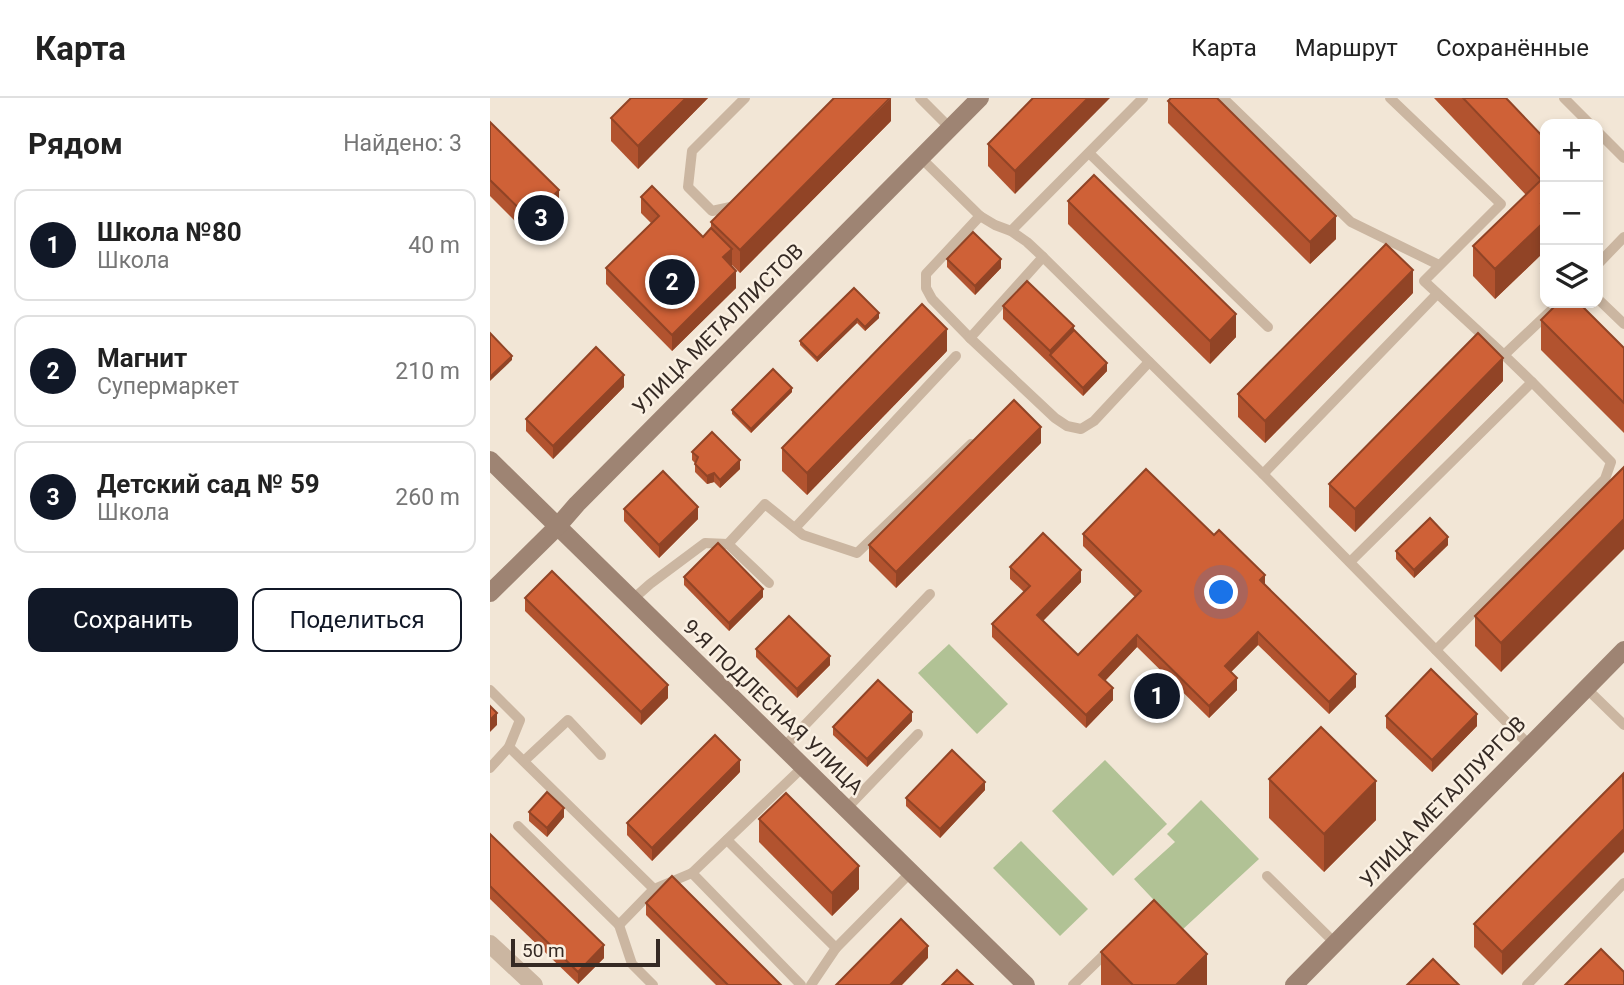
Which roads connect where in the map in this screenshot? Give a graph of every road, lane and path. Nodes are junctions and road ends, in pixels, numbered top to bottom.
1 (745, 98) edge
2 (919, 98) edge
3 (979, 98) edge
4 (1143, 98) edge
5 (1223, 98) edge
6 (1390, 98) edge
7 (1564, 98) edge
8 (1585, 119) edge
9 (950, 128) junction
10 (1603, 137) edge
11 (1089, 153) junction
12 (920, 157) junction
13 (1624, 158) edge
14 (743, 198) edge
15 (981, 216) junction
16 (1011, 231) junction
17 (1624, 237) edge
18 (1043, 257) junction
19 (1603, 259) edge
20 (1440, 265) junction
21 (1437, 294) junction
22 (1603, 304) edge
23 (1554, 308) edge
24 (1624, 324) edge
25 (1268, 327) dead end
26 (970, 338) junction
27 (1504, 355) junction
28 (956, 356) dead end
29 (1149, 362) junction
30 (1532, 382) junction
31 (982, 432) edge
32 (490, 460) edge
33 (1263, 474) junction
34 (557, 527) junction
35 (795, 528) junction
36 (728, 544) junction
37 (1350, 562) junction
38 (769, 583) dead end
39 (490, 593) edge
40 (930, 593) dead end
41 (632, 600) junction
42 (1436, 650) junction
43 (1624, 650) edge
44 (1587, 688) junction
45 (490, 690) edge
46 (1624, 725) edge
47 (918, 734) dead end
48 (1530, 746) junction
49 (509, 747) junction
50 (783, 748) junction
51 (601, 755) dead end
52 (524, 761) junction
53 (803, 767) junction
54 (490, 768) edge
55 (846, 809) junction
56 (518, 826) dead end
57 (727, 841) junction
58 (692, 873) junction
59 (910, 873) junction
60 (1267, 876) dead end
61 (1624, 883) edge
62 (654, 888) junction
63 (619, 925) junction
64 (490, 944) edge
65 (1336, 944) junction
66 (1112, 947) edge
67 (836, 948) junction
68 (649, 984) edge
69 (534, 985) edge
70 (802, 985) edge
71 (811, 985) edge
72 (1026, 985) edge
73 (1073, 985) edge
74 (1294, 985) edge
75 (1527, 985) edge

1 - 14 lane
2 - 9 lane
3 - 9 street, УЛИЦА МЕТАЛЛИСТОВ
4 - 11 lane
5 - 20 lane
6 - 20 lane
7 - 8 lane
9 - 12 street, УЛИЦА МЕТАЛЛИСТОВ
10 - 13 lane
11 - 16 lane
11 - 25 lane
12 - 15 lane
12 - 34 street, УЛИЦА МЕТАЛЛИСТОВ
15 - 16 lane
15 - 26 lane
16 - 18 lane
17 - 19 lane
18 - 26 lane
18 - 29 lane
20 - 21 lane
21 - 27 lane
21 - 33 lane
22 - 24 lane
23 - 27 lane
26 - 29 lane
27 - 30 lane
28 - 35 lane
29 - 33 lane
30 - 37 lane
30 - 42 lane
31 - 35 lane
32 - 34 street, 9-Я ПОДЛЕСНАЯ УЛИЦА
33 - 37 lane
34 - 39 street, УЛИЦА МЕТАЛЛИСТОВ
34 - 41 street, 9-Я ПОДЛЕСНАЯ УЛИЦА
35 - 36 lane
36 - 38 lane
36 - 41 lane
37 - 42 lane
40 - 50 lane
41 - 50 street, 9-Я ПОДЛЕСНАЯ УЛИЦА
42 - 48 lane
43 - 44 street, УЛИЦА МЕТАЛЛУРГОВ
44 - 46 lane
44 - 48 street, УЛИЦА МЕТАЛЛУРГОВ
45 - 49 lane
47 - 55 lane
48 - 65 street, УЛИЦА МЕТАЛЛУРГОВ
49 - 52 lane
49 - 54 lane
50 - 53 street, 9-Я ПОДЛЕСНАЯ УЛИЦА
51 - 52 lane
52 - 62 lane
53 - 55 street, 9-Я ПОДЛЕСНАЯ УЛИЦА
53 - 57 lane
55 - 59 street, 9-Я ПОДЛЕСНАЯ УЛИЦА
56 - 63 lane
57 - 58 lane
57 - 67 lane
58 - 62 lane
58 - 70 lane
59 - 67 lane
59 - 72 street, 9-Я ПОДЛЕСНАЯ УЛИЦА
60 - 65 lane
61 - 75 lane
62 - 63 lane
63 - 68 lane
64 - 69 street
65 - 74 street, УЛИЦА МЕТАЛЛУРГОВ
66 - 73 lane
67 - 71 lane

